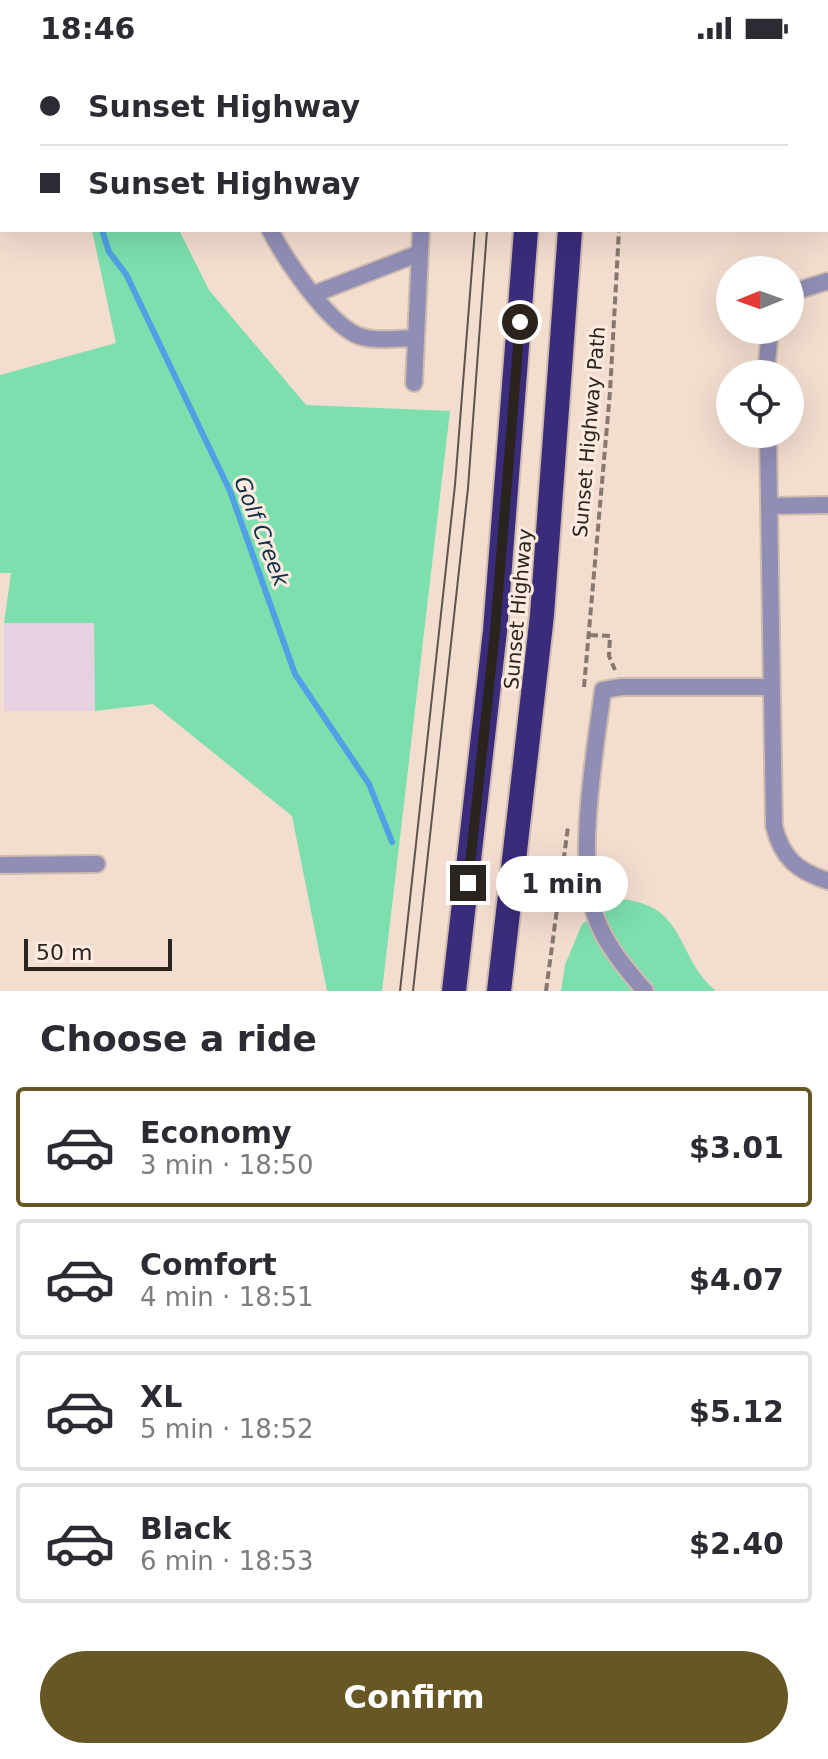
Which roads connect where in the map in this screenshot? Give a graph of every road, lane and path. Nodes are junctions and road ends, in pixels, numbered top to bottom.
1 (271, 232) edge
2 (421, 232) edge
3 (526, 232) edge
4 (570, 232) edge
5 (619, 232) edge
6 (420, 253) junction
7 (828, 281) edge
8 (804, 289) edge
9 (314, 294) junction
10 (416, 338) junction
11 (414, 383) dead end
12 (768, 448) edge
13 (828, 505) edge
14 (770, 506) junction
15 (589, 635) junction
16 (622, 687) junction
17 (771, 687) junction
18 (583, 699) dead end
19 (569, 815) dead end
20 (97, 864) dead end
21 (0, 865) edge
22 (828, 881) edge
23 (454, 991) edge
24 (499, 991) edge
25 (546, 991) edge
26 (645, 991) edge

1 - 9 street
2 - 6 street
3 - 23 highway, Sunset Highway
4 - 24 highway, Sunset Highway
5 - 15 path, Sunset Highway Path
6 - 9 street
6 - 10 street
7 - 8 street
9 - 10 street
10 - 11 street
12 - 14 street
13 - 14 street
14 - 17 street
15 - 16 path
15 - 18 path, Sunset Highway Path
16 - 17 street
16 - 26 street
17 - 22 street
19 - 25 path
20 - 21 street

